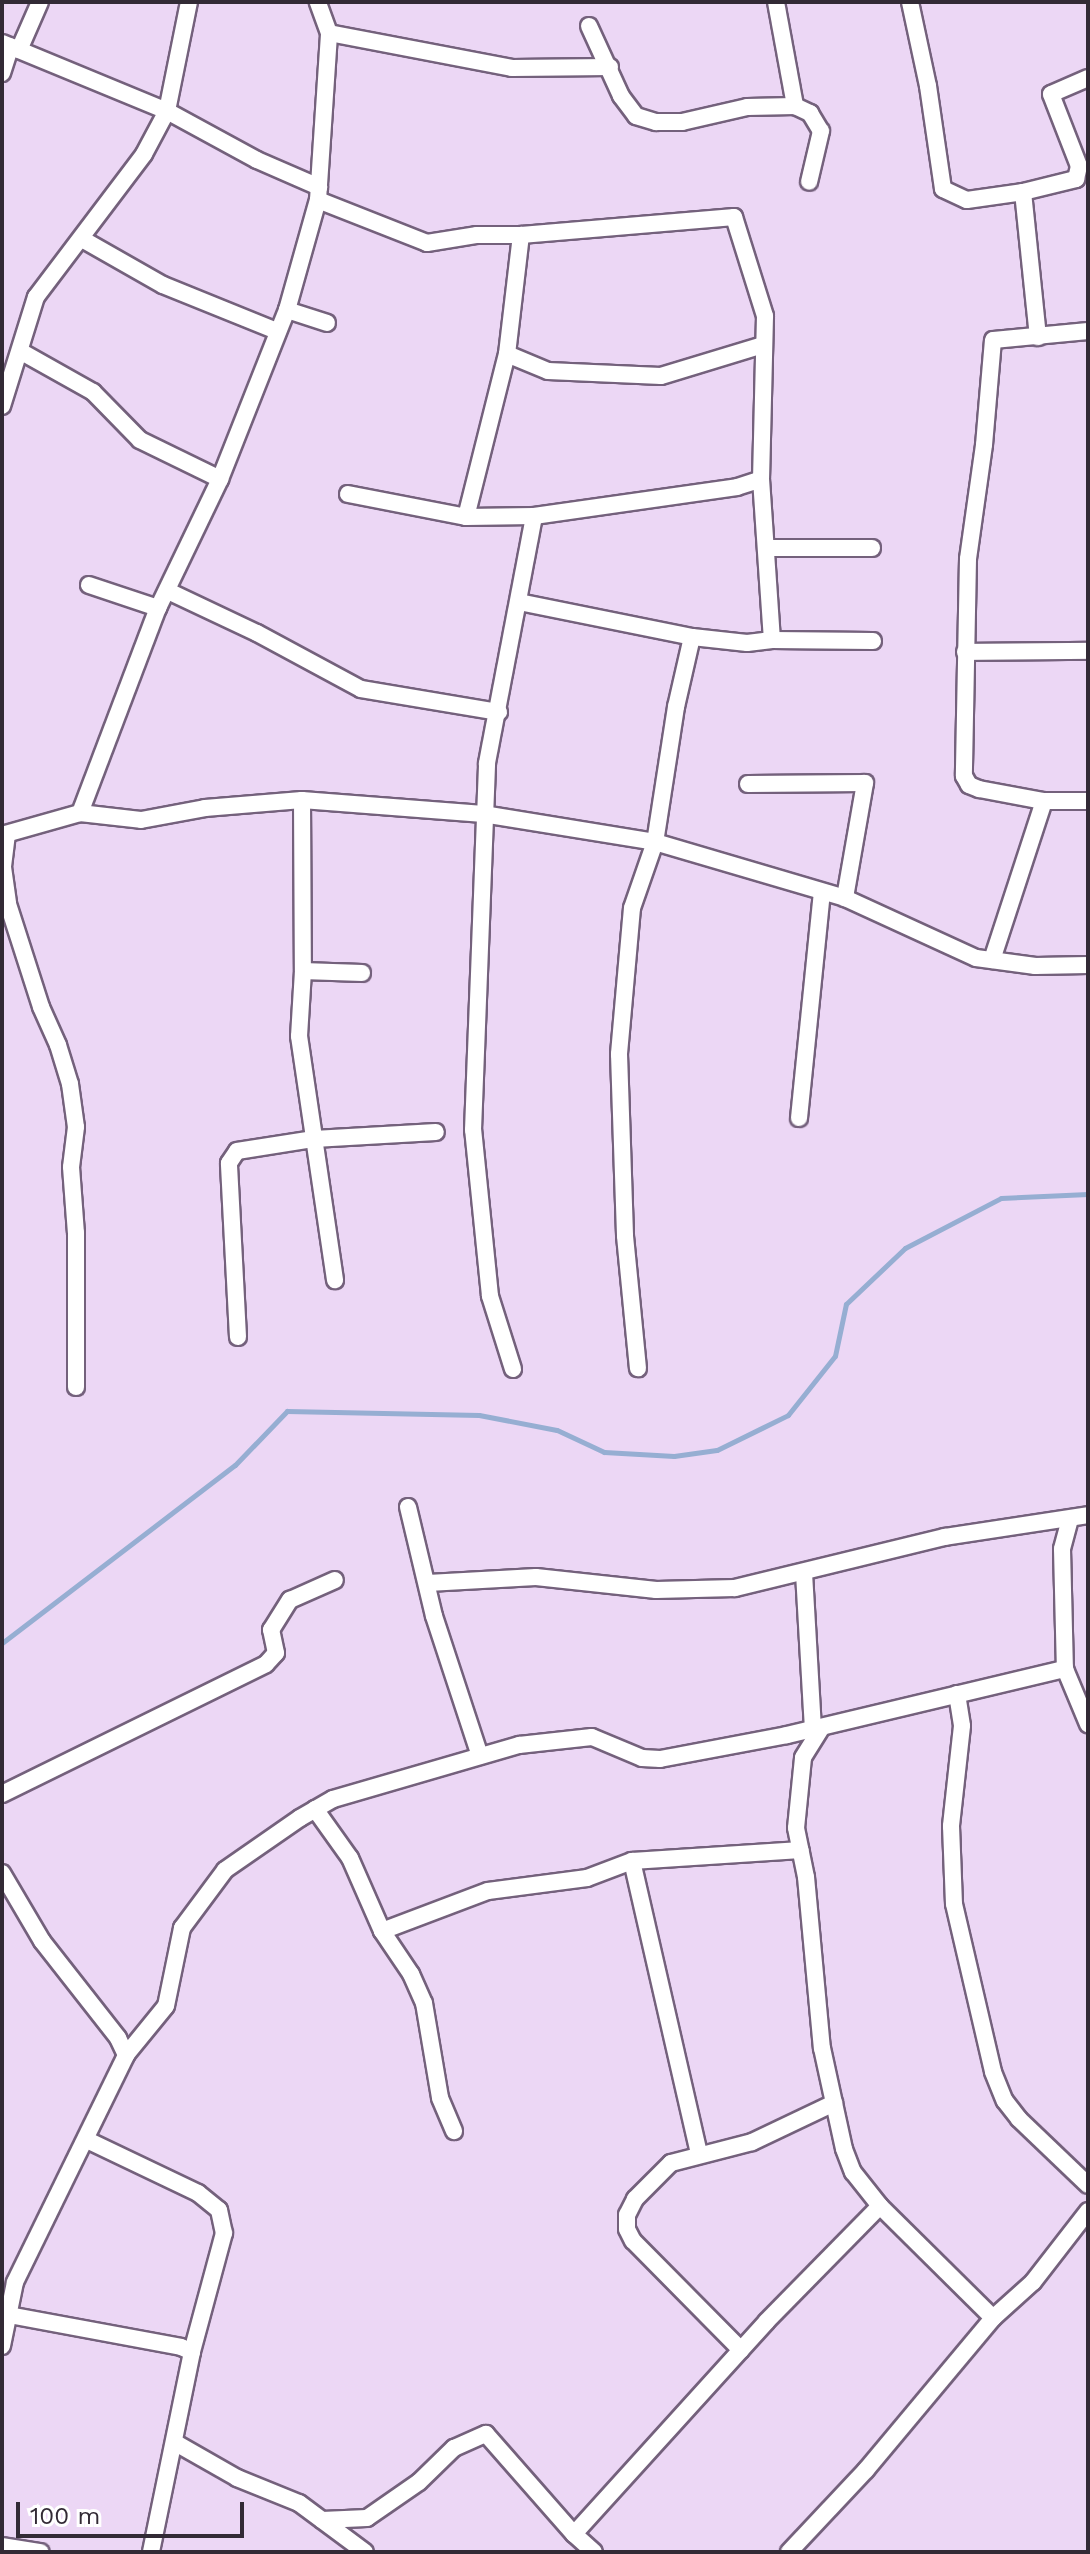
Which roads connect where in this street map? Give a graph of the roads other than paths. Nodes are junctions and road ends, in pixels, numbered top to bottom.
1 (40, 2) edge
2 (189, 2) edge
3 (318, 2) edge
4 (776, 2) edge
5 (910, 2) edge
6 (589, 26) dead end
7 (329, 33) junction
8 (10, 47) edge
9 (610, 67) junction
10 (2, 73) edge
11 (1088, 78) edge
12 (795, 106) junction
13 (167, 111) junction
14 (809, 182) dead end
15 (1023, 192) junction
16 (318, 194) junction
17 (521, 235) junction
18 (82, 239) junction
19 (287, 310) junction
20 (327, 323) dead end
21 (277, 331) junction
22 (1088, 331) edge
23 (1038, 337) junction
24 (763, 345) junction
25 (507, 354) junction
26 (13, 357) edge
27 (2, 406) edge
28 (220, 479) junction
29 (761, 479) junction
30 (348, 494) dead end
31 (534, 516) junction
32 (466, 517) junction
33 (766, 548) junction
34 (872, 548) dead end
35 (89, 585) dead end
36 (168, 591) junction
37 (519, 602) junction
38 (158, 608) junction
39 (692, 637) junction
40 (772, 640) junction
41 (873, 641) dead end
42 (1088, 651) edge
43 (965, 652) junction
44 (499, 712) junction
45 (748, 784) dead end
46 (302, 800) junction
47 (1044, 801) junction
48 (1088, 801) edge
49 (80, 813) junction
50 (483, 814) junction
51 (5, 834) edge
52 (655, 842) junction
53 (822, 892) junction
54 (845, 898) junction
55 (992, 960) junction
56 (1088, 965) edge
57 (303, 971) junction
58 (362, 973) dead end
59 (799, 1118) dead end
60 (436, 1132) dead end
61 (314, 1139) junction
62 (335, 1280) dead end
63 (238, 1337) dead end
64 (638, 1368) dead end
65 (513, 1369) dead end
66 (76, 1387) dead end
67 (408, 1507) dead end
68 (1083, 1515) edge
69 (804, 1573) junction
70 (335, 1580) dead end
71 (428, 1583) junction
72 (1065, 1669) junction
73 (957, 1694) junction
74 (1088, 1724) edge
75 (818, 1728) junction
76 (787, 1735) junction
77 (480, 1756) junction
78 (803, 1758) junction
79 (2, 1794) edge
80 (315, 1809) junction
81 (801, 1850) junction
82 (632, 1861) junction
83 (2, 1873) edge
84 (382, 1931) junction
85 (126, 2055) junction
86 (834, 2103) junction
87 (454, 2131) dead end
88 (87, 2140) junction
89 (699, 2154) junction
90 (1088, 2185) edge
91 (880, 2206) junction
92 (1088, 2211) edge
93 (9, 2315) junction
94 (993, 2318) junction
95 (2, 2346) edge
96 (741, 2350) junction
97 (192, 2352) junction
98 (174, 2442) junction
99 (322, 2520) junction
100 (574, 2534) junction
101 (2, 2546) edge
102 (41, 2552) edge
103 (151, 2552) edge
104 (365, 2552) edge
105 (594, 2552) edge
106 (789, 2552) edge

1 - 8 street
2 - 13 street
3 - 7 street
4 - 12 street
5 - 15 street
6 - 9 street
7 - 9 street
7 - 16 street
8 - 10 street
8 - 13 street
9 - 12 street
11 - 15 street
12 - 14 street
13 - 16 street
13 - 18 street
15 - 23 street
16 - 17 street
16 - 19 street
17 - 24 street
17 - 25 street
18 - 21 street
18 - 26 street
19 - 20 street
19 - 21 street
21 - 28 street
22 - 23 street
23 - 43 street
24 - 25 street
24 - 29 street
25 - 32 street
26 - 27 street
26 - 28 street
28 - 36 street
29 - 31 street
29 - 33 street
30 - 32 street
31 - 32 street
31 - 37 street
33 - 34 street
33 - 40 street
35 - 38 street
36 - 38 street
36 - 44 street
37 - 39 street
37 - 44 street
38 - 49 street
39 - 40 street
39 - 52 street
40 - 41 street
42 - 43 street
43 - 47 street
44 - 50 street
45 - 54 street
46 - 49 street
46 - 50 street
46 - 57 street
47 - 48 street
47 - 55 street
49 - 51 street
50 - 52 street
50 - 65 street
51 - 66 street
52 - 53 street
52 - 64 street
53 - 54 street
53 - 59 street
54 - 55 street
55 - 56 street
57 - 58 street
57 - 61 street
60 - 61 street
61 - 62 street
61 - 63 street
67 - 71 street
68 - 69 street
68 - 72 street
69 - 71 street
69 - 75 street
70 - 79 street
71 - 77 street
72 - 73 street
72 - 74 street
73 - 75 street
73 - 90 street
75 - 76 street
75 - 78 street
76 - 77 street
76 - 78 street
77 - 80 street
78 - 81 street
80 - 84 street
80 - 85 street
81 - 82 street
81 - 86 street
82 - 84 street
82 - 89 street
83 - 85 street
84 - 87 street
85 - 88 street
86 - 89 street
86 - 91 street
88 - 93 street
88 - 97 street
89 - 96 street
91 - 94 street
91 - 96 street
92 - 94 street
93 - 95 street
93 - 97 street
94 - 106 street
96 - 100 street
97 - 98 street
98 - 99 street
98 - 103 street
99 - 100 street
99 - 104 street
100 - 105 street
101 - 102 street

